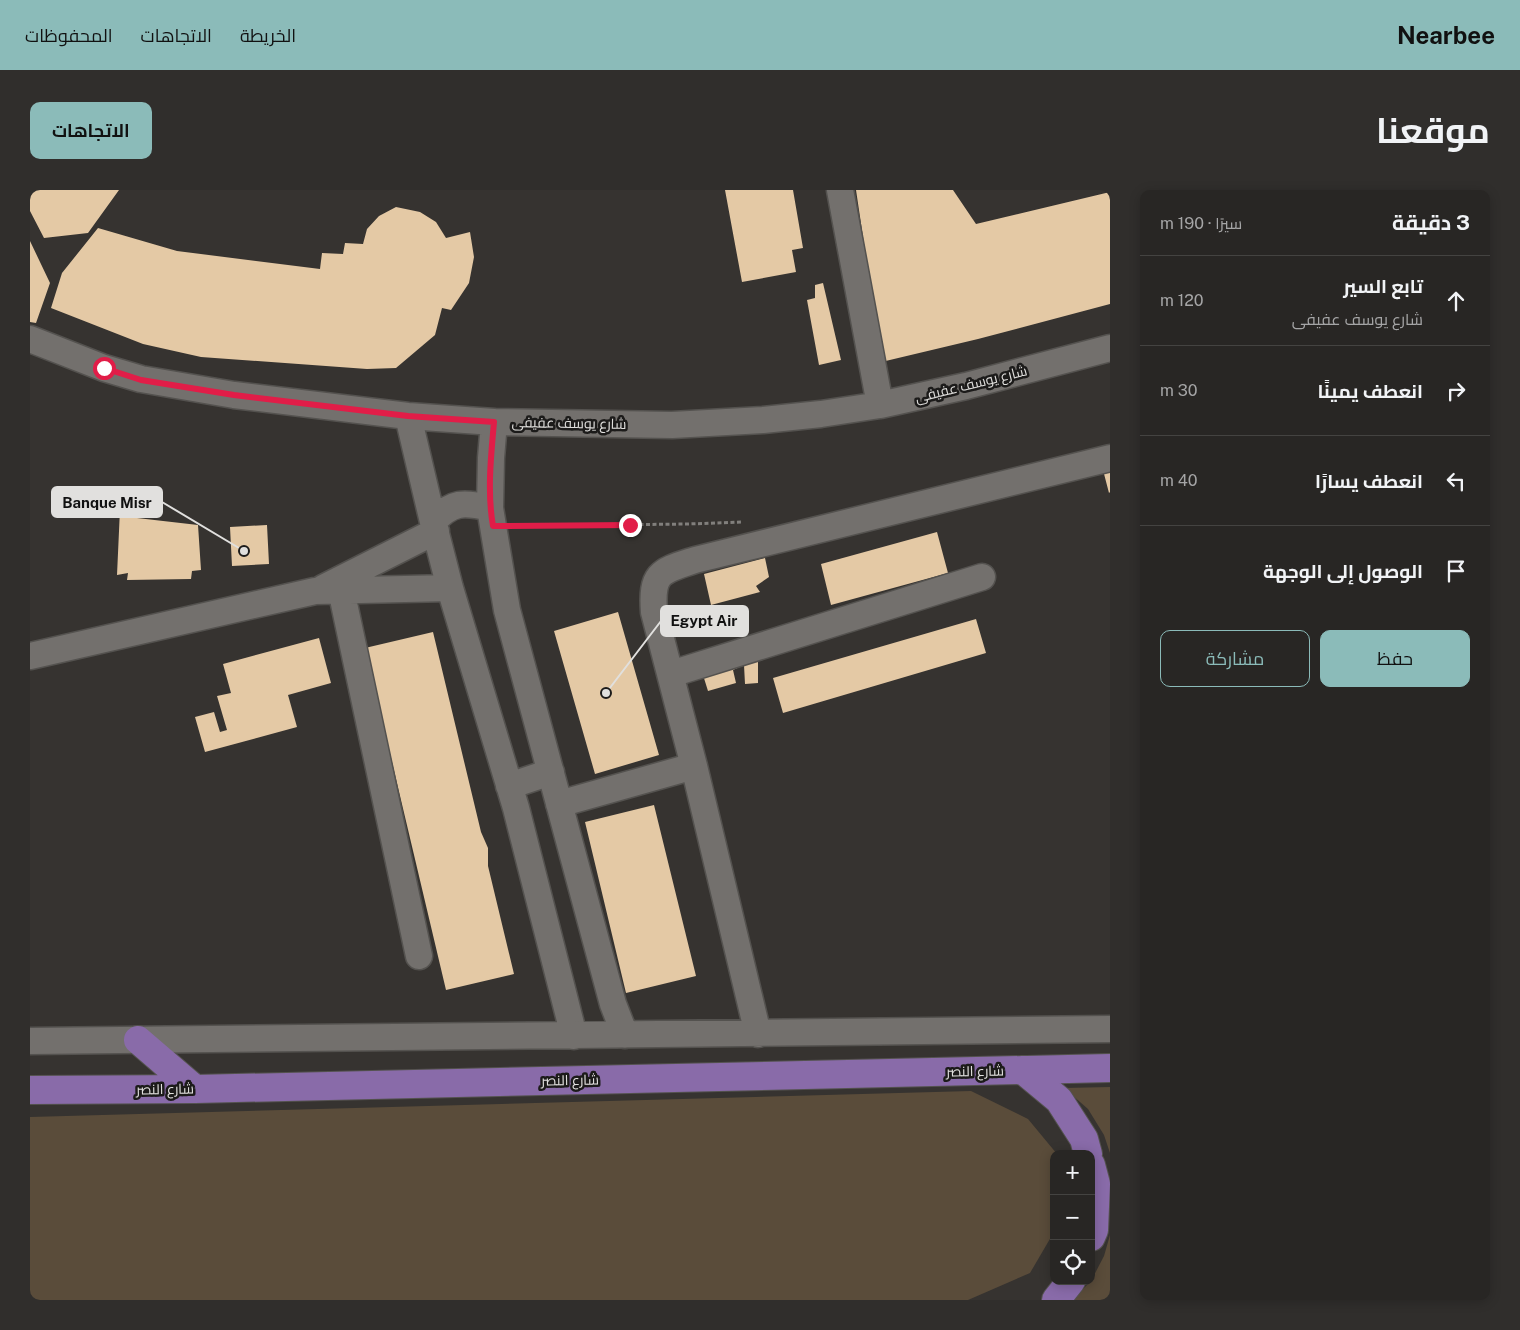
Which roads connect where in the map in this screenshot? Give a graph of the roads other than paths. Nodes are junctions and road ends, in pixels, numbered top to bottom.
1 (840, 190) edge
2 (30, 339) edge
3 (1110, 348) edge
4 (880, 405) junction
5 (408, 416) junction
6 (494, 422) junction
7 (1110, 458) edge
8 (492, 517) junction
9 (434, 527) junction
10 (982, 577) dead end
11 (340, 585) junction
12 (450, 588) junction
13 (30, 656) edge
14 (671, 674) junction
15 (694, 766) junction
16 (551, 772) junction
17 (509, 786) junction
18 (559, 804) junction
19 (419, 956) dead end
20 (1110, 1029) edge
21 (625, 1034) junction
22 (758, 1034) junction
23 (574, 1036) junction
24 (138, 1040) junction
25 (30, 1041) edge
26 (1110, 1068) edge
27 (1023, 1070) junction
28 (195, 1089) junction
29 (30, 1090) edge
30 (1087, 1150) edge
31 (1095, 1180) edge
32 (1095, 1207) edge
33 (1068, 1285) edge
34 (1056, 1300) edge

1 - 4 street
2 - 5 street, شارع يوسف عفيفى
3 - 4 street, شارع يوسف عفيفى
4 - 6 street, شارع يوسف عفيفى
5 - 6 street, شارع يوسف عفيفى
5 - 9 street
6 - 8 street
7 - 14 street
8 - 9 street
8 - 16 street
9 - 11 street
9 - 12 street
10 - 14 street
11 - 12 street
11 - 13 street
11 - 19 street
12 - 17 street
14 - 15 street
15 - 18 street
15 - 22 street
16 - 17 street
16 - 18 street
17 - 23 street
18 - 21 street
20 - 22 street
21 - 22 street
21 - 23 street
23 - 24 street
24 - 25 street
24 - 28 main road
26 - 27 main road, شارع النصر
27 - 28 main road, شارع النصر
27 - 30 main road
28 - 29 main road, شارع النصر
31 - 32 main road
33 - 34 main road

